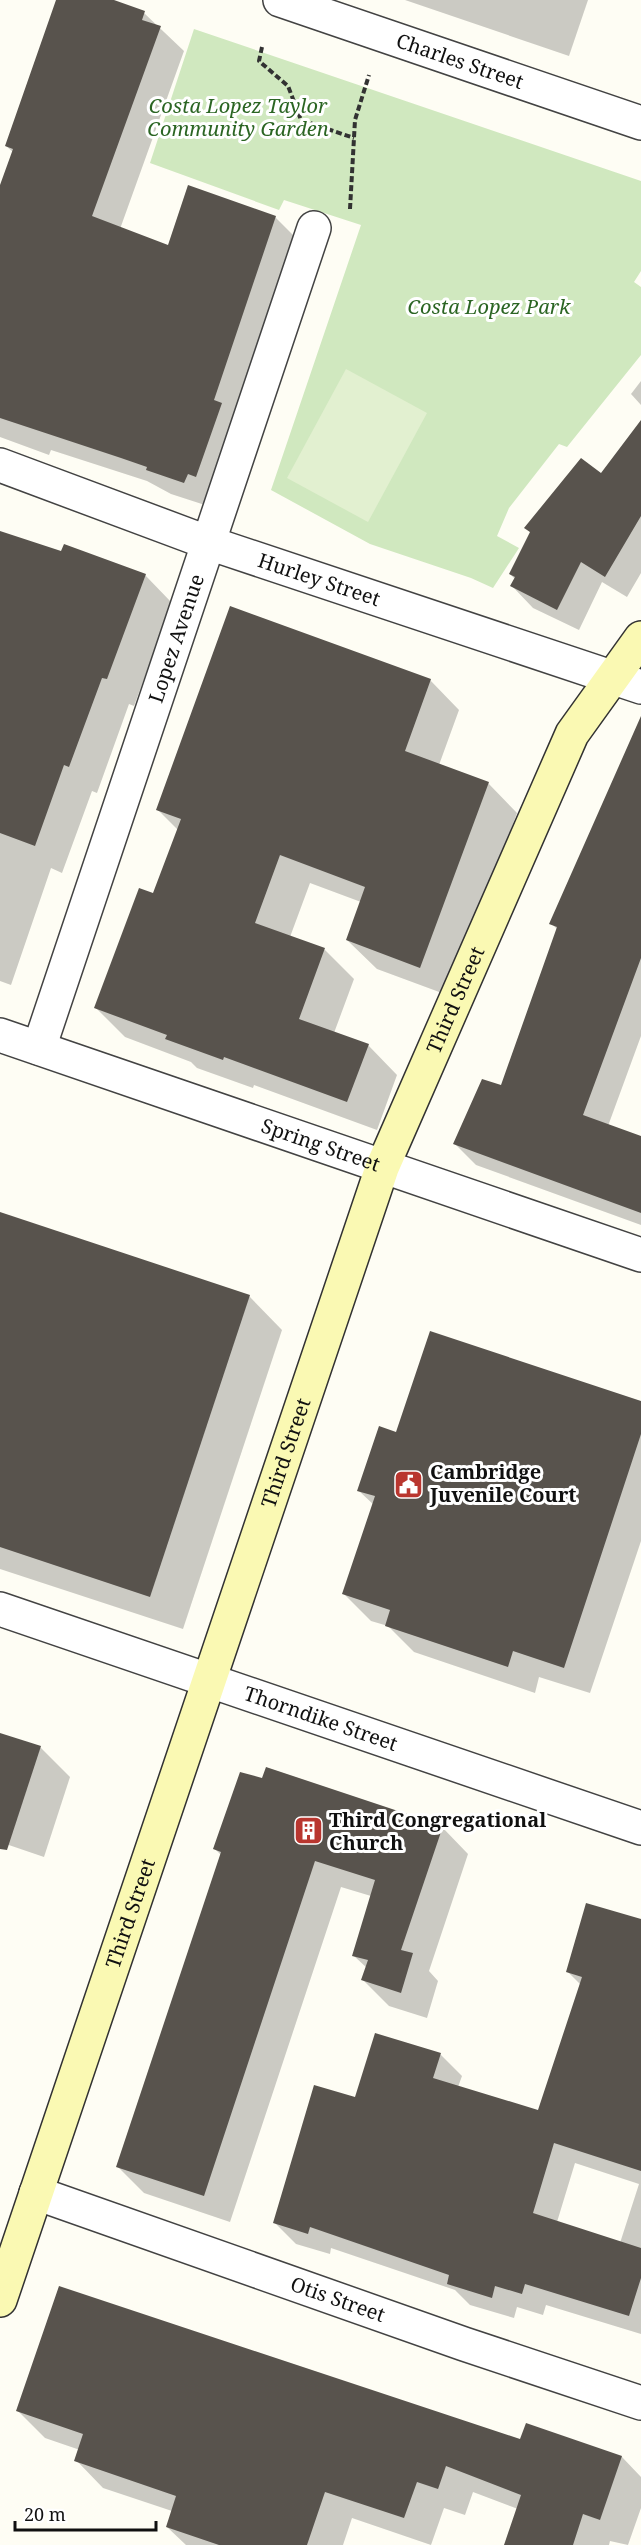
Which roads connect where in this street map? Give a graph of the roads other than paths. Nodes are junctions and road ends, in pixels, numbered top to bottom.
1 (280, 0) edge
2 (641, 123) edge
3 (314, 228) road end
4 (0, 465) edge
5 (208, 543) junction
6 (641, 638) edge
7 (628, 683) edge
8 (0, 1035) edge
9 (39, 1048) junction
10 (382, 1168) junction
11 (641, 1255) edge
12 (0, 1609) edge
13 (209, 1681) junction
14 (641, 1828) edge
15 (36, 2193) junction
16 (0, 2300) edge
17 (641, 2403) edge

1 - 2 street, Charles Street
3 - 5 street, Lopez Avenue
4 - 5 street, Hurley Street
5 - 7 street, Hurley Street
5 - 9 street, Lopez Avenue
6 - 7 main road, Third Street
7 - 10 main road, Third Street
8 - 9 street, Spring Street
9 - 10 street, Spring Street
10 - 11 street, Spring Street
10 - 13 main road, Third Street
12 - 13 street, Thorndike Street
13 - 14 street, Thorndike Street
13 - 15 main road, Third Street
15 - 16 main road, Third Street
15 - 17 street, Otis Street

